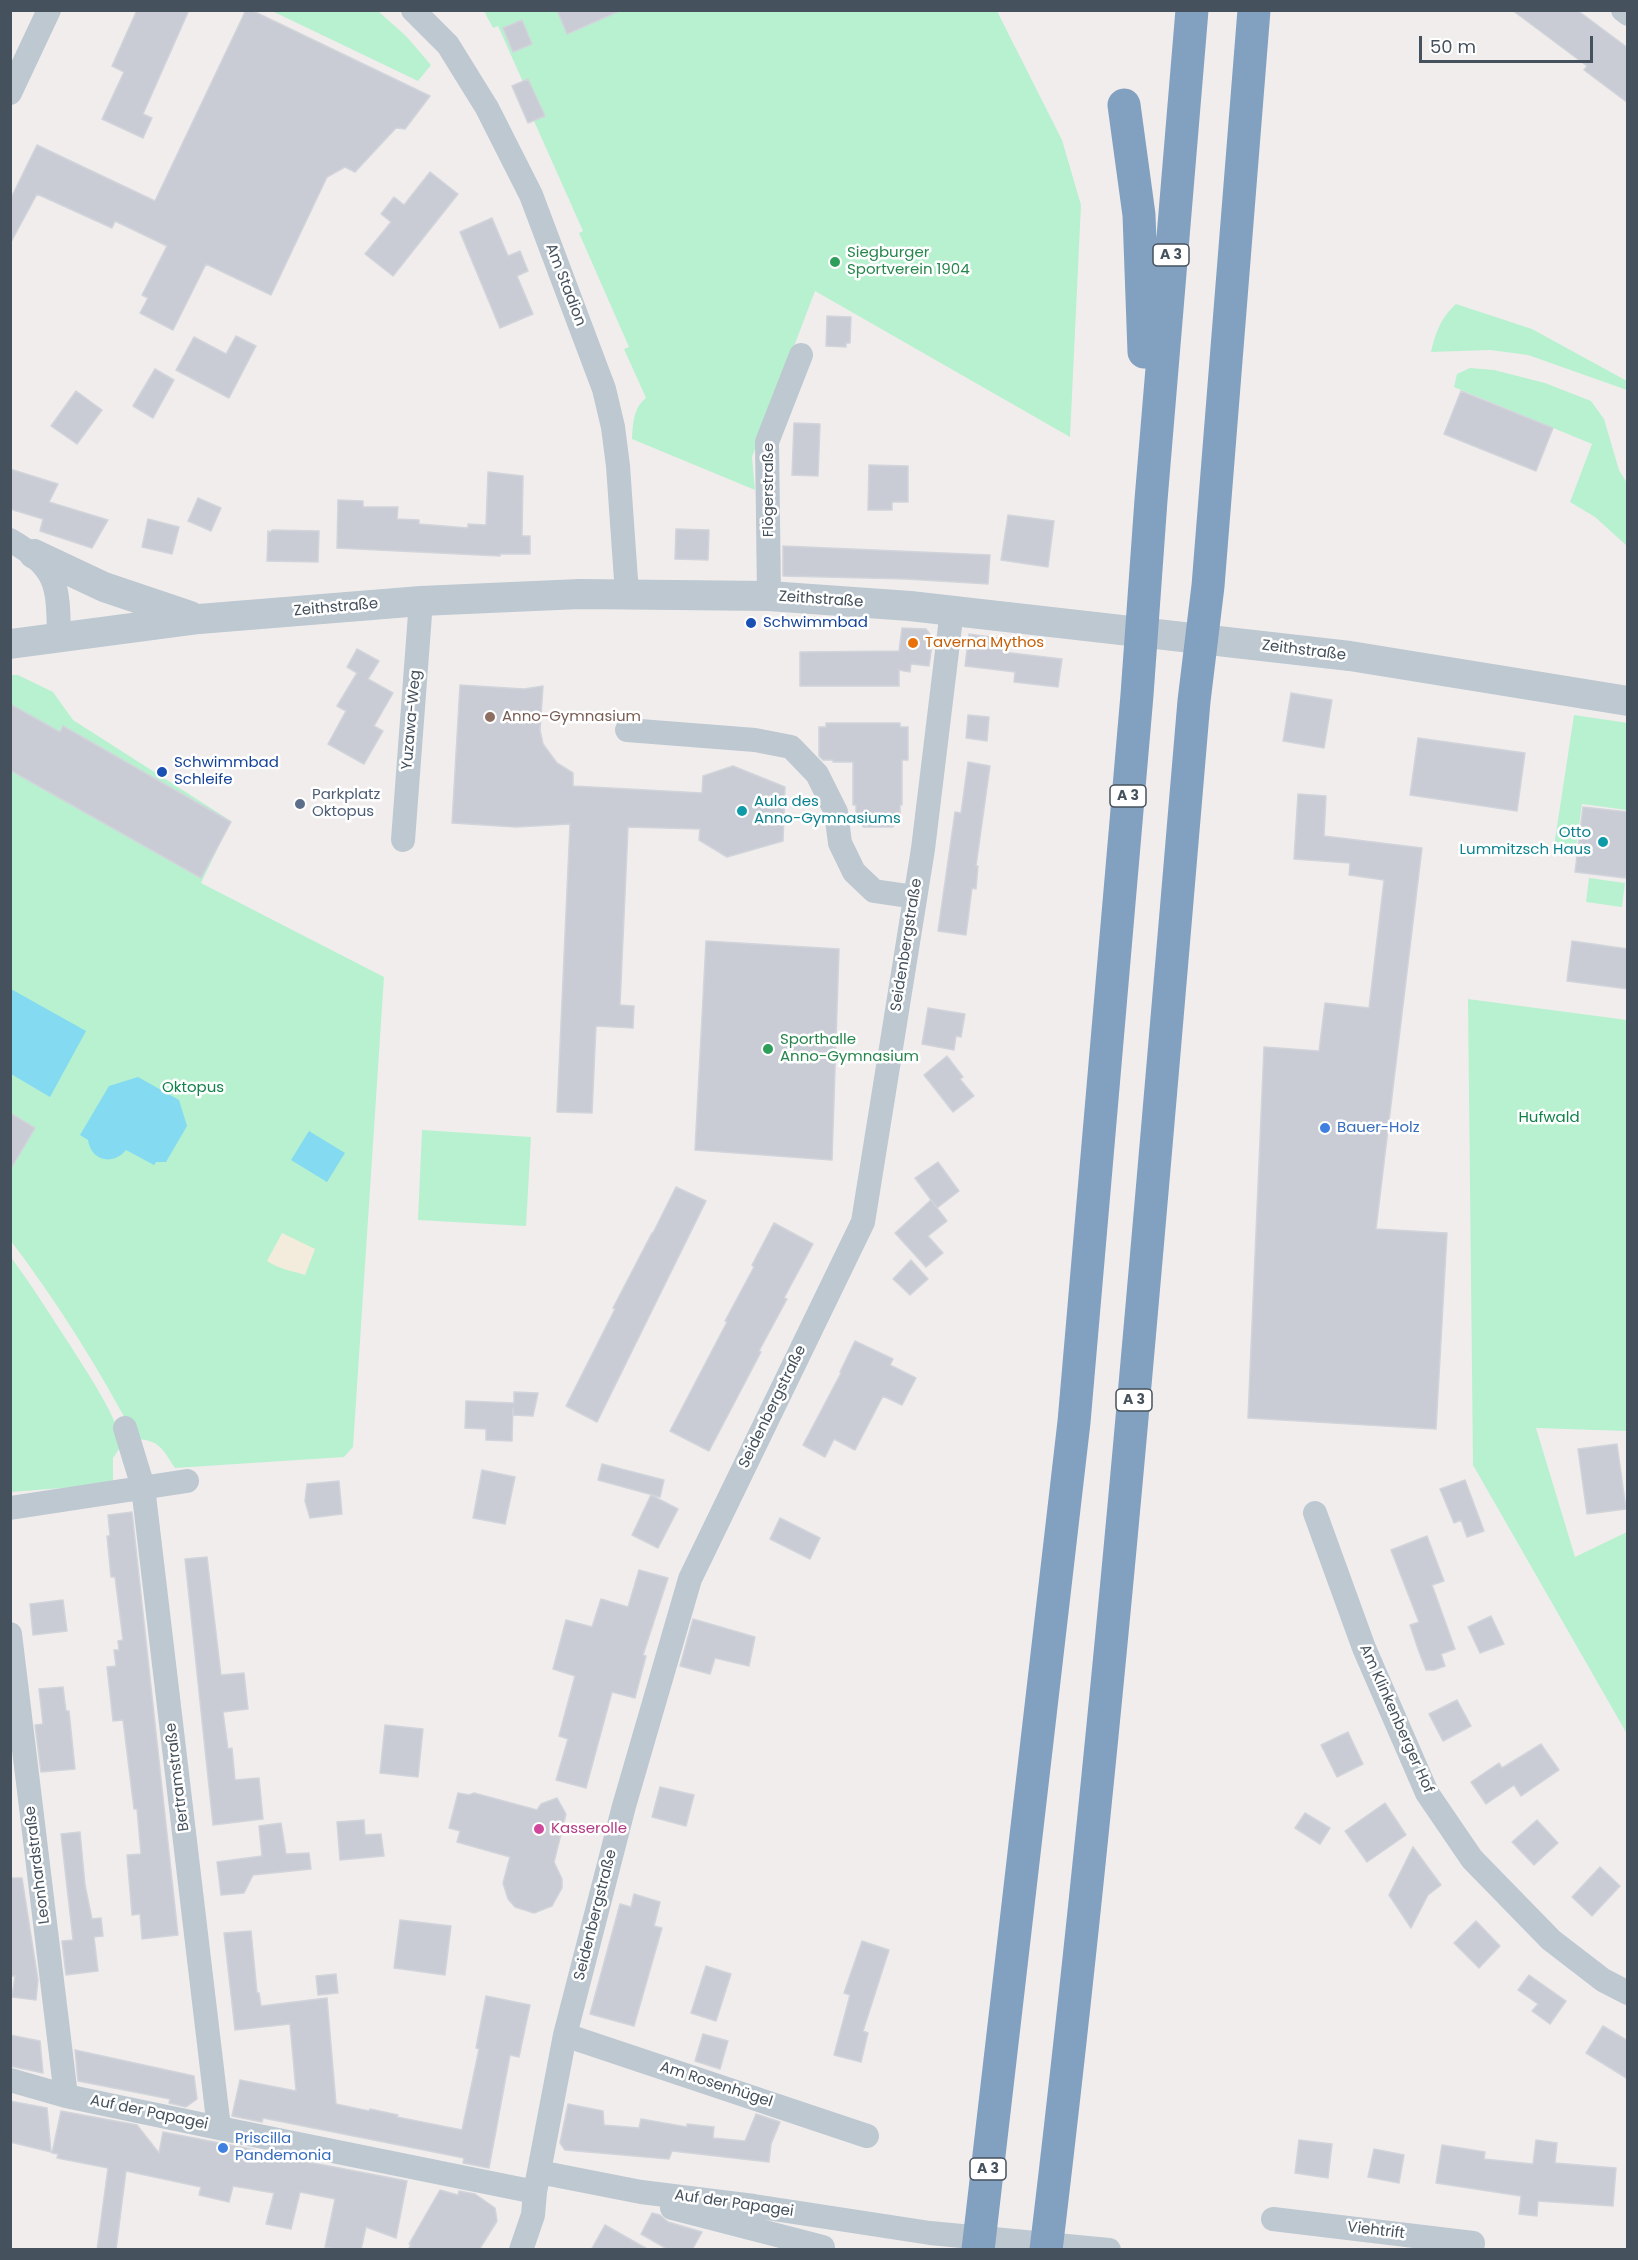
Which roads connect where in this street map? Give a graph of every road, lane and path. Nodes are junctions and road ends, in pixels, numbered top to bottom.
1 (49, 10) edge
2 (413, 10) edge
3 (1192, 10) edge
4 (1254, 10) edge
5 (1623, 10) edge
6 (1628, 14) edge
7 (10, 93) edge
8 (1124, 105) dead end
9 (801, 354) dead end
10 (1151, 500) junction
11 (22, 547) edge
12 (627, 594) junction
13 (769, 596) junction
14 (421, 601) junction
15 (952, 610) junction
16 (199, 619) junction
17 (60, 636) junction
18 (10, 644) edge
19 (1628, 701) edge
20 (627, 730) dead end
21 (403, 840) dead end
22 (915, 897) junction
23 (125, 1428) dead end
24 (186, 1481) dead end
25 (143, 1487) junction
26 (10, 1508) edge
27 (1315, 1513) dead end
28 (10, 1634) edge
29 (1628, 1993) edge
30 (565, 2035) junction
31 (10, 2080) edge
32 (66, 2096) junction
33 (219, 2128) junction
34 (867, 2136) dead end
35 (537, 2182) junction
36 (641, 2192) junction
37 (1273, 2219) dead end
38 (521, 2250) edge
39 (823, 2250) edge
40 (978, 2250) edge
41 (1046, 2250) edge
42 (1109, 2250) edge
43 (1472, 2250) edge

1 - 7 street
2 - 12 street, Am Stadion
3 - 10 highway, A 3
4 - 41 highway, A 3
5 - 6 street
8 - 10 highway
9 - 13 street, Flögerstraße
10 - 40 highway, A 3
11 - 16 street
11 - 17 street
12 - 13 street, Zeithstraße
12 - 14 street, Zeithstraße
13 - 15 street, Zeithstraße
14 - 16 street, Zeithstraße
14 - 21 street, Yuzawa-Weg
15 - 19 street, Zeithstraße
15 - 22 street, Seidenbergstraße
16 - 17 street, Zeithstraße
17 - 18 street, Zeithstraße
20 - 22 street
22 - 30 street, Seidenbergstraße
23 - 25 street, Bertramstraße
24 - 25 street
25 - 26 street
25 - 33 street, Bertramstraße
27 - 29 street, Am Klinkenberger Hof
28 - 32 street, Leonhardstraße
30 - 34 street, Am Rosenhügel
30 - 35 street, Seidenbergstraße
31 - 32 street, Auf der Papagei
32 - 33 street, Auf der Papagei
33 - 35 street, Auf der Papagei
35 - 36 street, Auf der Papagei
35 - 38 street, Seidenbergstraße
36 - 39 street
36 - 42 street, Auf der Papagei
37 - 43 street, Viehtrift

